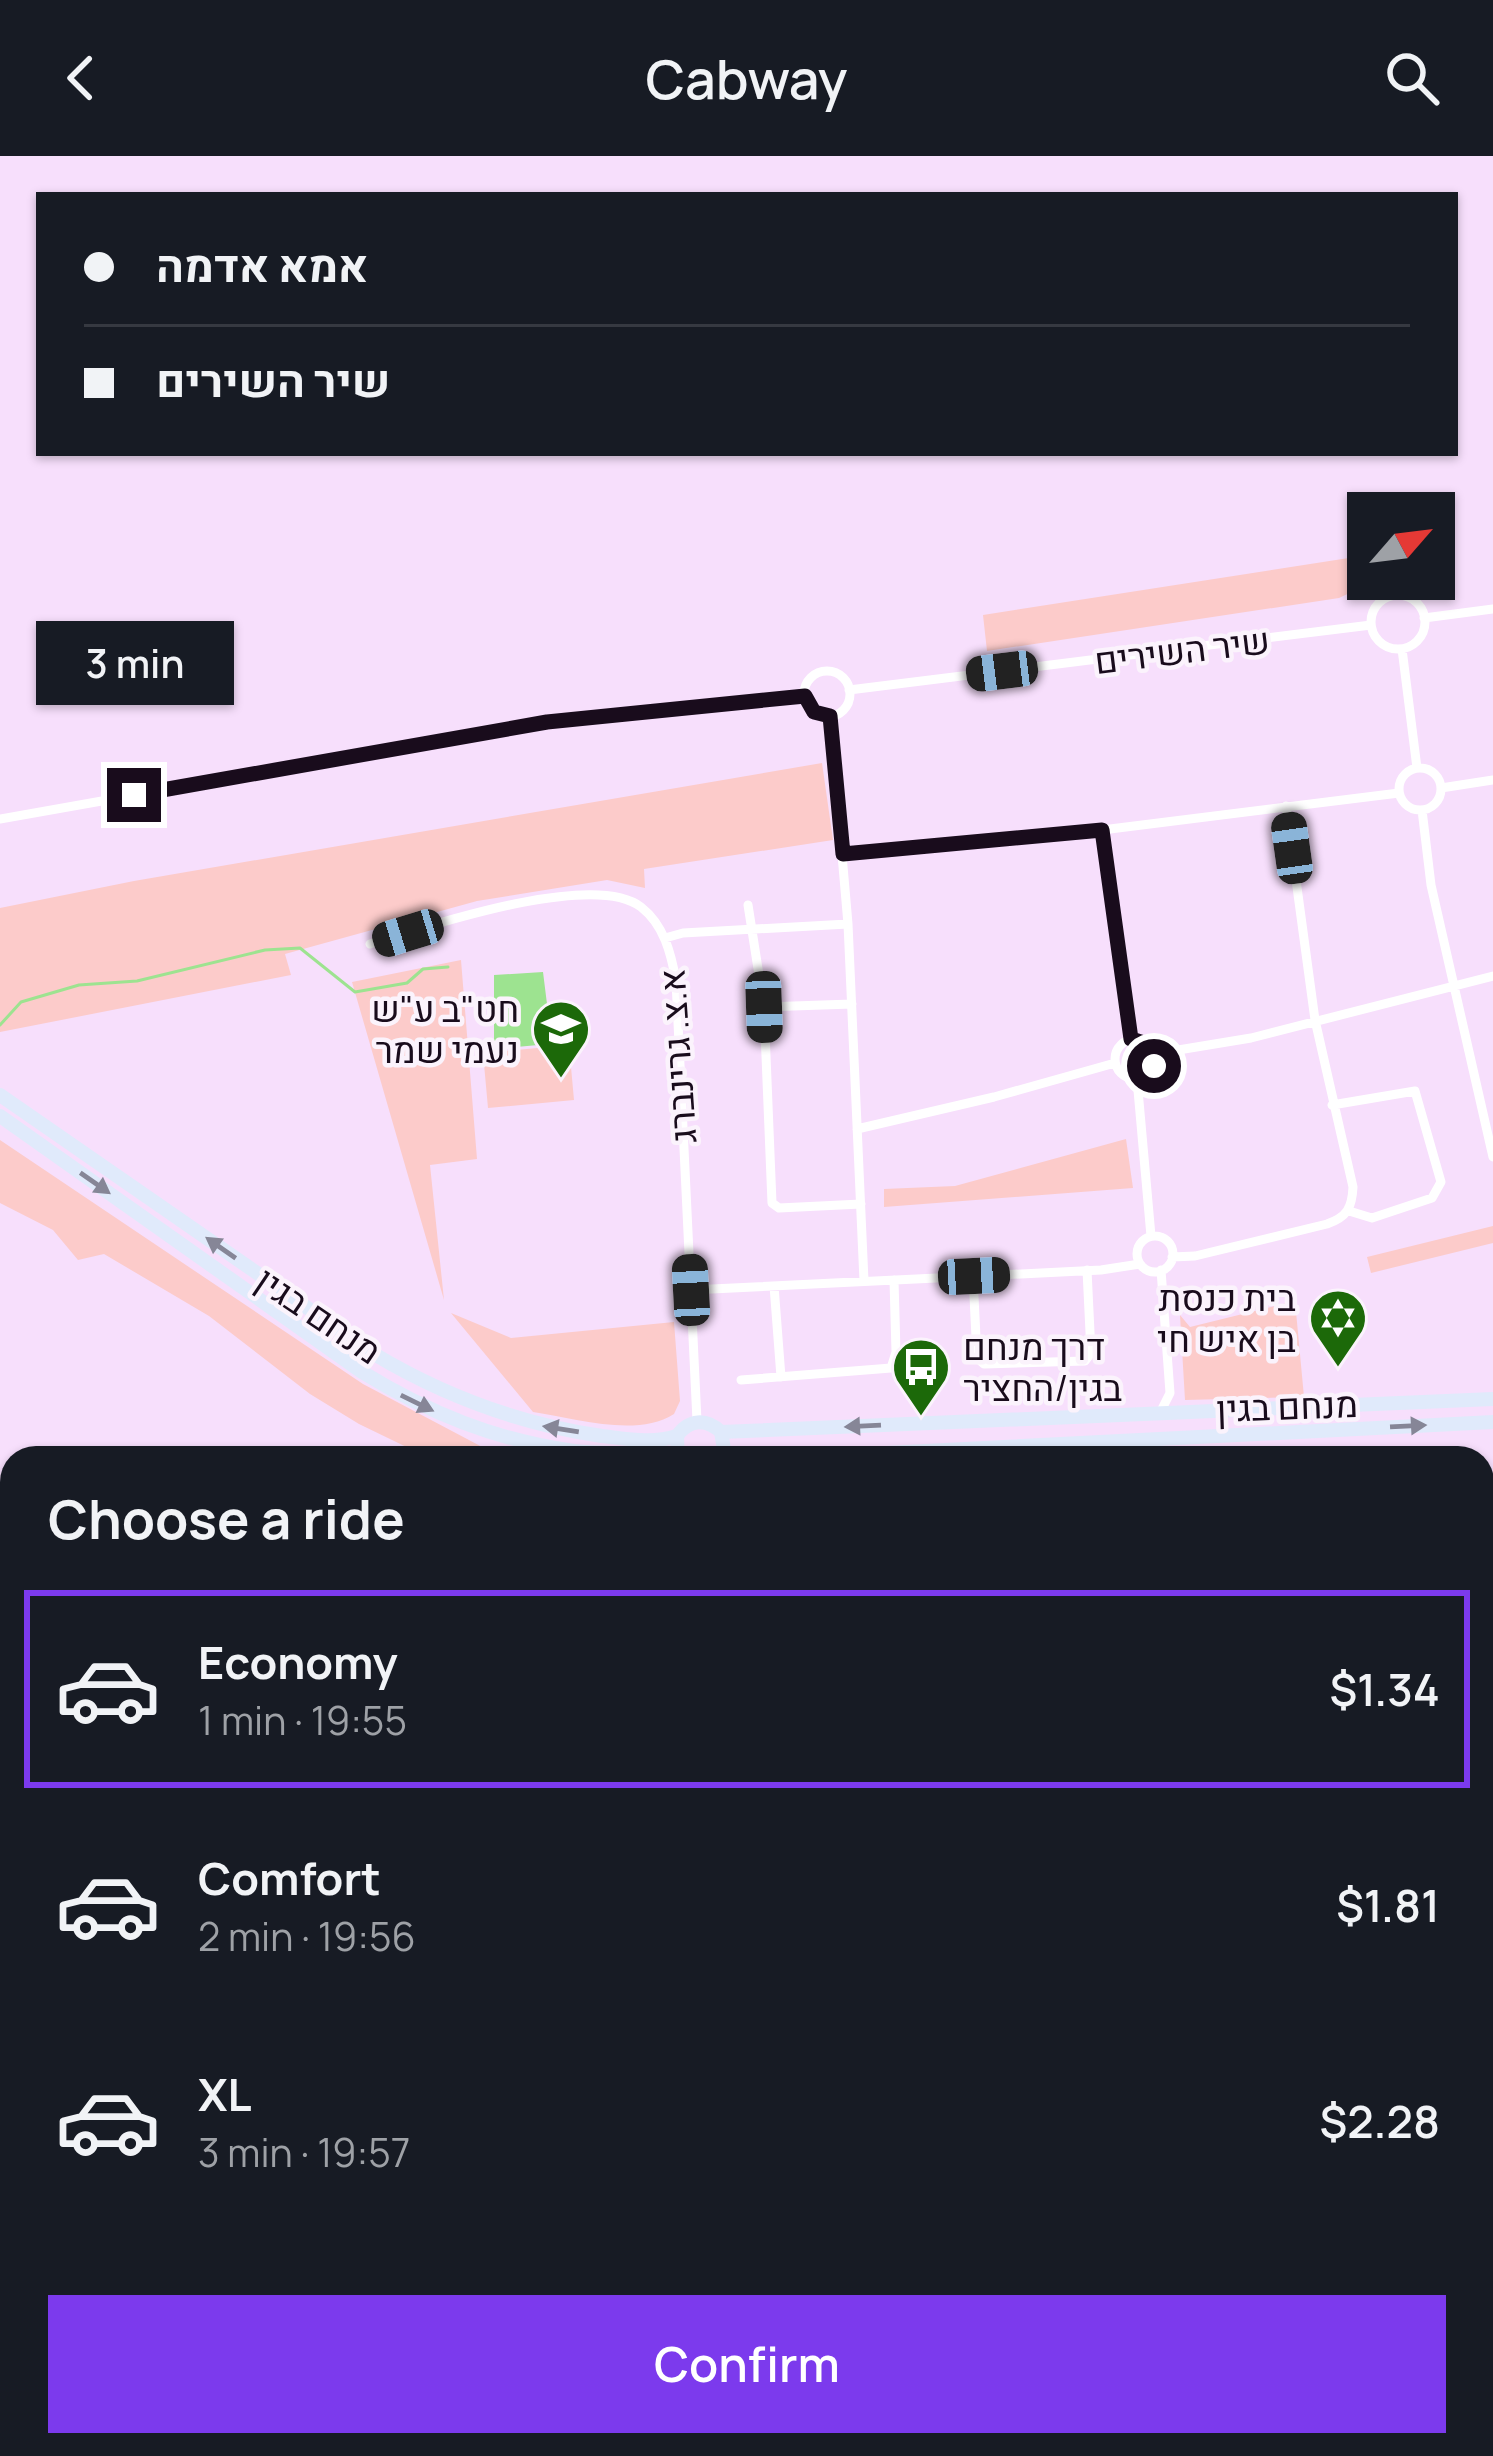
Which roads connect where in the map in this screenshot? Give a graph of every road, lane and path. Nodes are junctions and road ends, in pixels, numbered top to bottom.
1 (1493, 609) edge
2 (1424, 618) junction
3 (1371, 625) junction
4 (1402, 649) junction
5 (849, 690) junction
6 (805, 696) junction
7 (830, 716) junction
8 (1417, 768) junction
9 (1493, 780) edge
10 (1441, 788) junction
11 (1399, 793) junction
12 (1286, 806) junction
13 (1422, 810) junction
14 (0, 819) edge
15 (1102, 830) junction
16 (843, 854) junction
17 (748, 904) dead end
18 (848, 924) junction
19 (752, 929) junction
20 (665, 938) junction
21 (370, 944) dead end
22 (1493, 976) edge
23 (1453, 985) junction
24 (852, 1004) junction
25 (764, 1007) junction
26 (1316, 1020) junction
27 (1131, 1039) junction
28 (1154, 1054) junction
29 (1115, 1063) junction
30 (1137, 1079) junction
31 (0, 1095) edge
32 (1332, 1105) junction
33 (0, 1116) edge
34 (857, 1129) junction
35 (1493, 1157) edge
36 (861, 1204) junction
37 (1349, 1211) junction
38 (1151, 1236) junction
39 (1172, 1257) junction
40 (1150, 1269) junction
41 (1087, 1270) junction
42 (974, 1276) junction
43 (894, 1280) junction
44 (864, 1281) junction
45 (775, 1286) junction
46 (691, 1290) junction
47 (781, 1377) junction
48 (741, 1380) dead end
49 (1170, 1393) junction
50 (1493, 1400) edge
51 (1184, 1410) junction
52 (1161, 1411) junction
53 (698, 1421) junction
54 (1493, 1422) edge
55 (721, 1432) junction
56 (677, 1436) junction
57 (550, 1446) edge
58 (677, 1446) edge
59 (723, 1446) edge
60 (1128, 1446) edge

1 - 2 street
2 - 3 street
2 - 4 street
3 - 4 street
3 - 5 street, שיר השירים
4 - 8 street
5 - 6 street
5 - 7 street
6 - 7 street
6 - 14 street
7 - 16 street
8 - 10 street
8 - 11 street
9 - 10 street
10 - 13 street
11 - 12 street
11 - 13 street
12 - 15 street
12 - 26 street
13 - 23 street
15 - 16 street
15 - 27 street
16 - 18 street
17 - 19 street
18 - 19 street
18 - 24 street
19 - 20 street
19 - 25 street
20 - 21 street, א.צ. גרינברג
20 - 46 street, א.צ. גרינברג
22 - 23 street
23 - 26 street
23 - 35 street
24 - 25 street
24 - 34 street
25 - 36 street
26 - 28 street
26 - 32 street
27 - 28 street
27 - 29 street
28 - 30 street
29 - 30 street
29 - 34 street
30 - 38 street
56 -> 31 main road, מנחם בגין
32 - 37 street
32 - 37 street
33 -> 57 main road, מנחם בגין
34 - 36 street
36 - 44 street
37 - 39 street
38 - 39 street
38 - 40 street
39 - 40 street
40 - 41 street
40 - 49 street
41 - 42 street
41 - 42 street
42 - 43 street
43 - 44 street
43 - 47 street
44 - 45 street
45 - 46 street
45 - 47 street
46 - 53 street, א.צ. גרינברג
47 - 48 street
49 - 51 street
49 - 52 street
50 - 51 main road, מנחם בגין
51 - 52 main road, מנחם בגין
52 -> 55 main road, מנחם בגין
53 - 55 main road
53 - 56 main road
60 -> 54 main road, מנחם בגין
55 - 59 main road
56 - 58 main road

